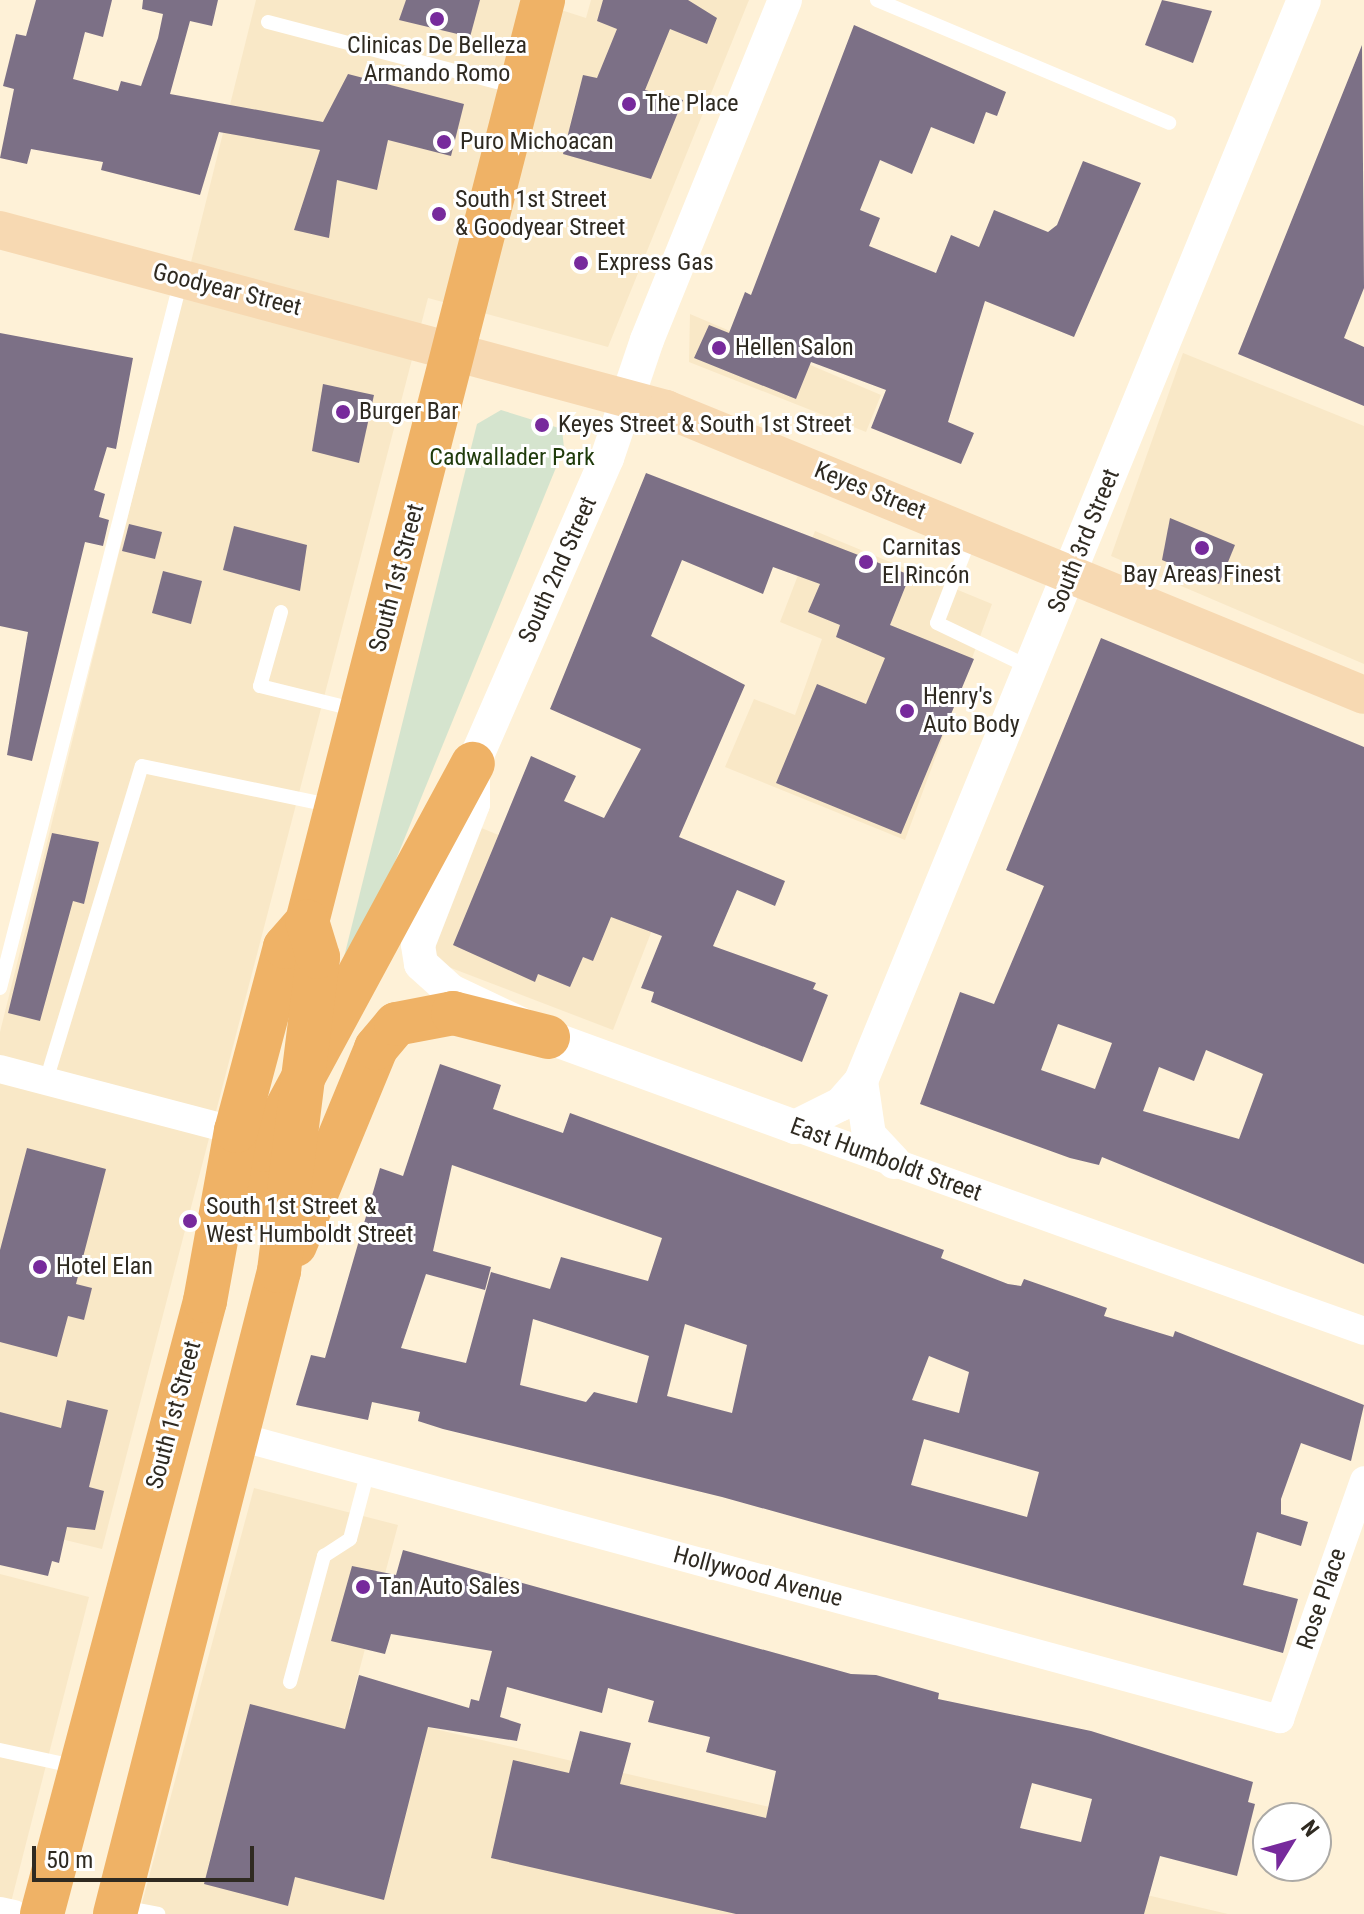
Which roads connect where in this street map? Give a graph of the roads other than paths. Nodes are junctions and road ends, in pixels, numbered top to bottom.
1 (543, 0) edge
2 (785, 0) edge
3 (877, 0) edge
4 (1304, 0) edge
5 (268, 22) dead end
6 (520, 89) junction
7 (1169, 123) dead end
8 (0, 230) edge
9 (181, 280) junction
10 (454, 352) junction
11 (629, 399) junction
12 (972, 531) junction
13 (1070, 575) junction
14 (281, 612) dead end
15 (1033, 668) junction
16 (1364, 695) edge
17 (363, 712) junction
18 (473, 764) junction
19 (337, 807) junction
20 (307, 922) junction
21 (421, 964) joint
22 (0, 988) edge
23 (548, 1037) junction
24 (307, 1066) junction
25 (0, 1069) edge
26 (46, 1081) junction
27 (861, 1081) junction
28 (795, 1127) junction
29 (236, 1131) junction
30 (894, 1162) junction
31 (279, 1271) junction
32 (205, 1301) junction
33 (1364, 1331) edge
34 (236, 1436) junction
35 (368, 1471) junction
36 (1364, 1480) edge
37 (290, 1682) dead end
38 (1280, 1719) joint
39 (0, 1750) edge
40 (81, 1767) junction
41 (0, 1911) edge
42 (130, 1911) edge
43 (14, 1914) edge
44 (42, 1914) edge

1 - 6 main road, South 1st Street
2 - 11 street, South 2nd Street
3 - 7 lane
4 - 13 street, South 3rd Street
5 - 6 lane
6 - 10 main road, South 1st Street
8 - 9 main road, Goodyear Street
9 - 10 main road, Goodyear Street
9 - 22 lane
10 - 11 main road, Keyes Street
10 - 17 main road, South 1st Street
11 - 12 main road, Keyes Street
11 - 18 street, South 2nd Street
12 - 13 main road, Keyes Street
12 - 15 lane
13 - 15 street, South 3rd Street
13 - 16 main road, Keyes Street
14 - 17 lane
15 - 27 street, South 3rd Street
17 - 19 main road, South 1st Street
18 - 21 street, South 2nd Street
18 - 24 main road
19 - 20 main road, South 1st Street
19 - 26 lane
20 - 24 main road
20 - 29 main road, South 1st Street
21 - 23 street, East Humboldt Street
23 - 28 street, East Humboldt Street
23 - 31 main road
24 - 31 main road
24 - 32 main road
25 - 26 street
26 - 29 street
27 - 28 street
27 - 30 street
28 - 30 street, East Humboldt Street
29 - 32 main road, South 1st Street
30 - 33 street, East Humboldt Street
31 - 34 main road
32 - 40 main road, South 1st Street
34 - 35 street, Hollywood Avenue
34 - 42 main road
35 - 37 lane
35 - 38 street, Hollywood Avenue
36 - 38 street, Rose Place
39 - 40 lane
40 - 44 main road, South 1st Street
41 - 43 street

